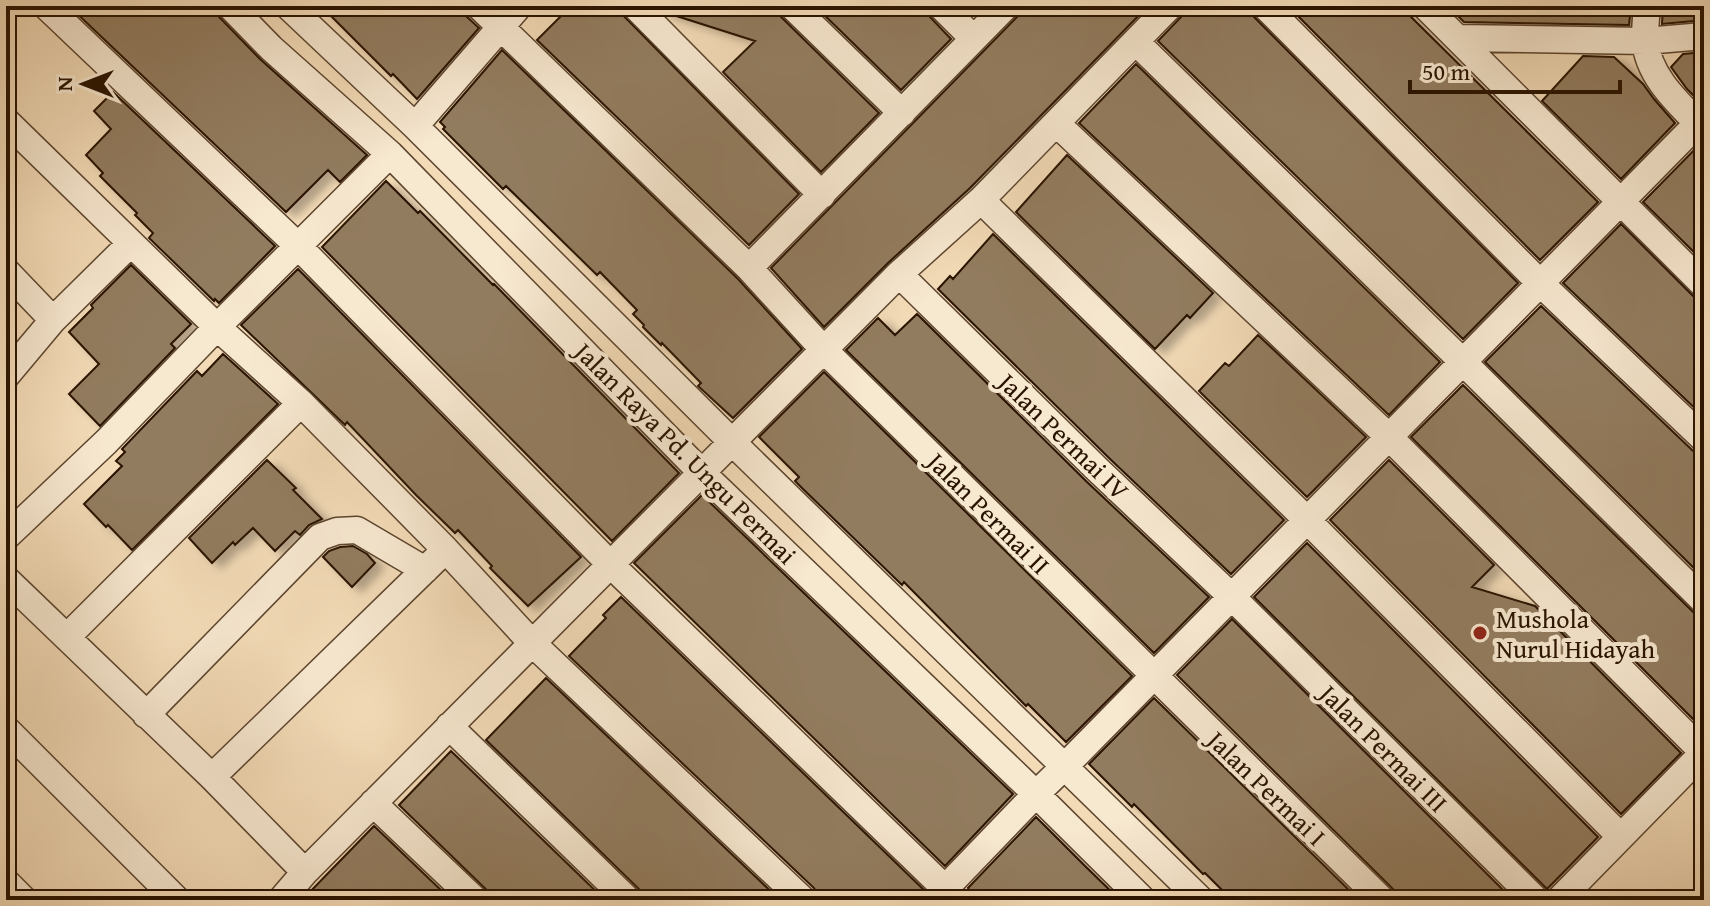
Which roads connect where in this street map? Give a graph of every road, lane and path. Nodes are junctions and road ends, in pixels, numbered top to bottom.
1 (46, 6) edge
2 (230, 6) edge
3 (288, 6) edge
4 (479, 6) edge
5 (519, 6) edge
6 (635, 6) edge
7 (792, 6) edge
8 (941, 6) edge
9 (1006, 6) edge
10 (1170, 6) edge
11 (1265, 6) edge
12 (1425, 6) edge
13 (1647, 6) edge
14 (500, 27) junction
15 (1704, 36) edge
16 (973, 38) junction
17 (1458, 38) junction
18 (1645, 41) junction
19 (1136, 42) junction
20 (902, 113) junction
21 (6, 121) edge
22 (1057, 124) junction
23 (415, 126) junction
24 (1701, 126) edge
25 (390, 154) junction
26 (822, 195) junction
27 (981, 200) junction
28 (1619, 202) junction
29 (131, 243) junction
30 (298, 246) junction
31 (749, 268) junction
32 (6, 271) edge
33 (899, 274) junction
34 (1540, 283) junction
35 (1704, 285) edge
36 (53, 320) junction
37 (217, 327) junction
38 (824, 350) junction
39 (1463, 362) junction
40 (6, 376) edge
41 (301, 403) junction
42 (1389, 437) junction
43 (1704, 439) edge
44 (732, 442) junction
45 (701, 472) junction
46 (1307, 520) junction
47 (6, 537) edge
48 (446, 550) junction
49 (610, 564) junction
50 (425, 570) junction
51 (6, 579) edge
52 (1231, 596) junction
53 (1704, 601) edge
54 (67, 637) junction
55 (532, 643) junction
56 (1153, 676) junction
57 (146, 715) junction
58 (449, 726) junction
59 (6, 729) edge
60 (1704, 752) edge
61 (1065, 766) junction
62 (212, 777) junction
63 (1036, 794) junction
64 (373, 803) junction
65 (1620, 836) junction
66 (305, 872) junction
67 (6, 882) edge
68 (945, 896) edge
69 (24, 900) edge
70 (177, 900) edge
71 (281, 900) edge
72 (475, 900) edge
73 (628, 900) edge
74 (803, 900) edge
75 (1143, 900) edge
76 (1201, 900) edge
77 (1382, 900) edge
78 (1536, 900) edge
79 (1559, 900) edge

1 - 30 street
2 - 25 street, Jalan Raya Pd. Ungu Permai
3 - 23 street, Jalan Raya Pd. Ungu Permai
4 - 14 street, Jalan Permai II
5 - 14 street
6 - 26 street
7 - 20 street
8 - 16 street
9 - 16 street
10 - 19 street
11 - 34 street
12 - 17 street
13 - 18 street
14 - 23 street
14 - 31 street, Jalan Permai II
15 - 18 street
16 - 20 street
17 - 18 street
17 - 28 street
18 - 24 street
19 - 22 street
19 - 39 street
20 - 26 street
21 - 29 street
22 - 27 street
22 - 42 street
23 - 44 street, Jalan Raya Pd. Ungu Permai
24 - 28 street
25 - 30 street
25 - 45 street, Jalan Raya Pd. Ungu Permai
26 - 31 street
27 - 33 street
27 - 46 street
28 - 34 street
28 - 35 street
29 - 36 street
29 - 37 street
30 - 37 street
30 - 49 street
31 - 38 street, Jalan Permai II
32 - 36 street
33 - 38 street
33 - 52 street, Jalan Permai IV
34 - 39 street
34 - 43 street
36 - 40 street
37 - 41 street
37 - 47 street
38 - 44 street
38 - 56 street, Jalan Permai II
39 - 42 street
39 - 53 street
41 - 48 street
41 - 54 street
42 - 46 street
42 - 60 street
44 - 45 street
44 - 61 street, Jalan Raya Pd. Ungu Permai
45 - 49 street
45 - 63 street, Jalan Raya Pd. Ungu Permai
46 - 52 street
46 - 65 street
48 - 50 street
48 - 55 street
49 - 55 street
49 - 68 street
50 - 57 street
50 - 62 street
51 - 54 street
52 - 56 street
52 - 78 street, Jalan Permai III
54 - 57 street
55 - 58 street
55 - 74 street
56 - 61 street
56 - 77 street, Jalan Permai I
57 - 62 street
58 - 64 street
58 - 73 street
59 - 70 street
60 - 65 street
61 - 63 street
61 - 76 street, Jalan Raya Pd. Ungu Permai
62 - 66 street
63 - 68 street
63 - 75 street, Jalan Raya Pd. Ungu Permai
64 - 66 street
64 - 72 street
65 - 79 street
66 - 71 street
67 - 69 street

